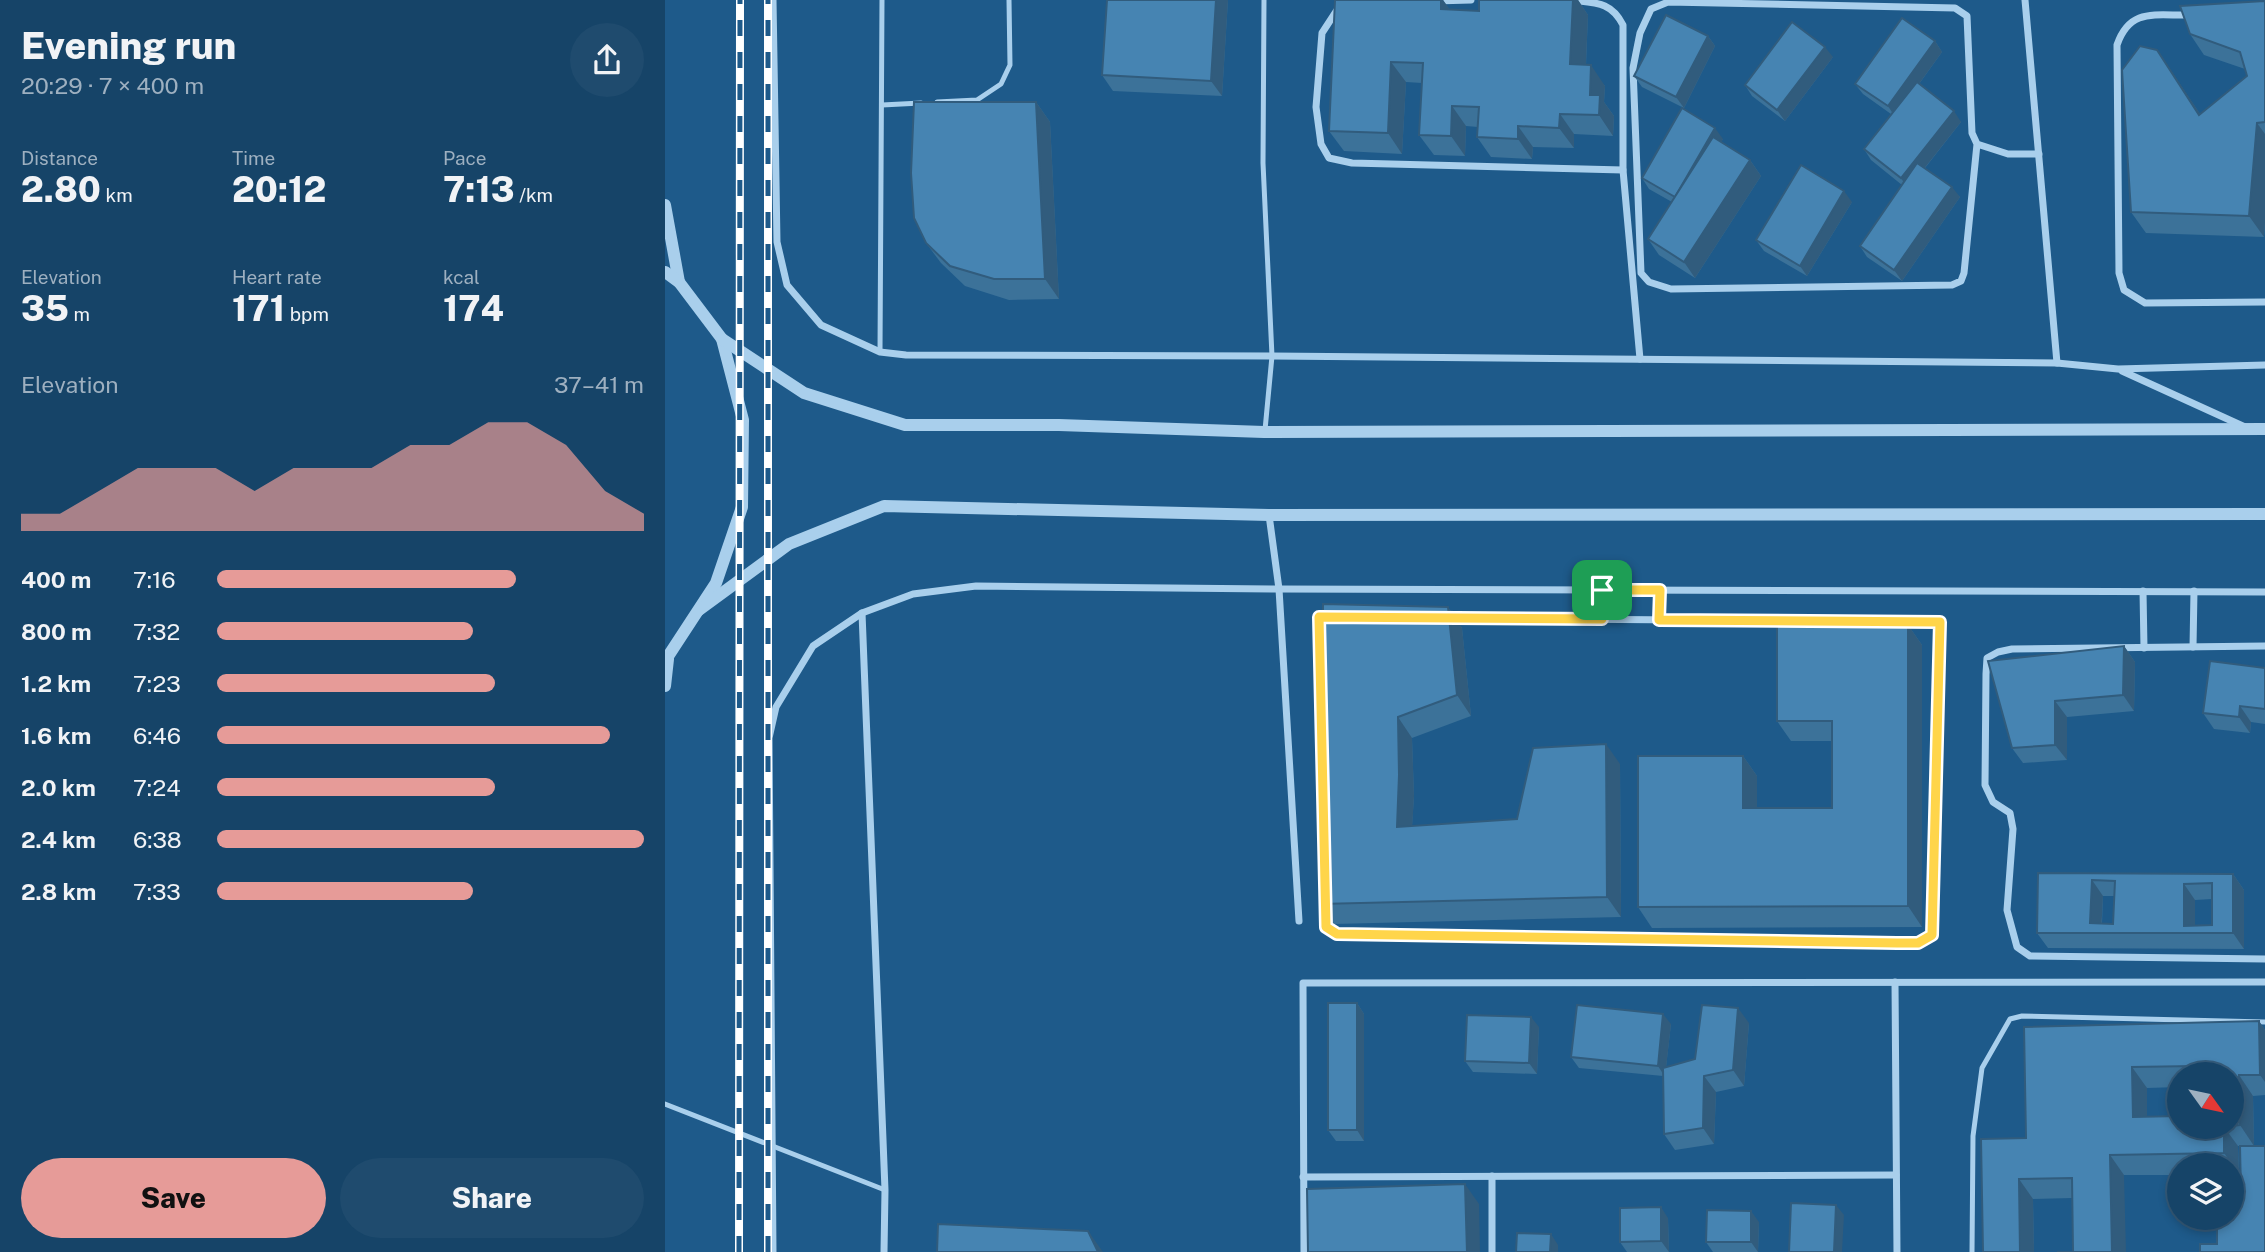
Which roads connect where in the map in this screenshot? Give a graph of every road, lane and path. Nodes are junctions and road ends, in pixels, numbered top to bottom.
1 (773, 0) edge
2 (882, 0) edge
3 (1009, 0) edge
4 (1264, 0) edge
5 (1471, 0) edge
6 (1570, 0) edge
7 (2025, 0) edge
8 (1430, 1) edge
9 (1347, 2) edge
10 (2200, 15) edge
11 (882, 105) junction
12 (1977, 144) junction
13 (2039, 154) junction
14 (1623, 170) junction
15 (665, 205) edge
16 (665, 272) edge
17 (679, 282) junction
18 (2265, 302) edge
19 (722, 339) junction
20 (880, 352) junction
21 (1272, 356) junction
22 (1640, 359) junction
23 (2057, 363) junction
24 (2265, 365) edge
25 (2118, 369) junction
26 (2250, 429) junction
27 (2265, 429) edge
28 (1264, 432) junction
29 (2265, 514) edge
30 (1269, 515) junction
31 (1279, 589) junction
32 (1602, 590) junction
33 (1660, 590) junction
34 (2143, 591) junction
35 (2194, 592) junction
36 (2265, 592) edge
37 (699, 610) junction
38 (862, 613) junction
39 (1602, 619) junction
40 (1659, 620) junction
41 (2265, 646) edge
42 (2193, 647) junction
43 (2144, 648) junction
44 (666, 660) edge
45 (665, 686) edge
46 (1299, 921) dead end
47 (2265, 959) edge
48 (1895, 982) junction
49 (2265, 982) edge
50 (2265, 1022) edge
51 (665, 1104) edge
52 (772, 1147) junction
53 (1896, 1175) junction
54 (1492, 1176) junction
55 (1303, 1177) junction
56 (885, 1190) junction
57 (773, 1252) edge
58 (884, 1252) edge
59 (1304, 1252) edge
60 (1492, 1252) edge
61 (1897, 1252) edge
62 (1972, 1252) edge

1 - 20 street
2 - 11 lane
3 - 11 lane
4 - 21 lane
5 - 8 street
6 - 14 street
7 - 13 street
9 - 14 street
10 - 18 street
11 - 20 lane
12 - 12 street
12 - 13 street
13 - 23 street
14 - 22 street
15 - 17 street
16 - 17 street
17 - 19 street
19 - 28 street
19 - 37 street
20 - 21 street
21 - 22 street
21 - 28 lane
22 - 23 street
23 - 25 street
24 - 25 street
25 - 26 street
26 - 27 street
26 - 28 street
29 - 30 street
30 - 31 street
30 - 37 street
31 - 32 street
31 - 38 street
31 - 46 street
32 - 33 street
32 - 39 street
33 - 34 street
33 - 40 street
34 - 35 street
34 - 43 street
35 - 36 street
35 - 42 street
37 - 44 street
38 - 52 street
38 - 56 street
39 - 40 street
39 - 40 street
41 - 42 street
42 - 43 street
43 - 47 street
44 - 45 street
48 - 49 street
48 - 53 street
48 - 55 street
50 - 62 lane
51 - 52 lane
52 - 56 lane
52 - 57 street
53 - 54 street
53 - 61 street
54 - 55 street
54 - 60 street
55 - 59 street
56 - 58 street

